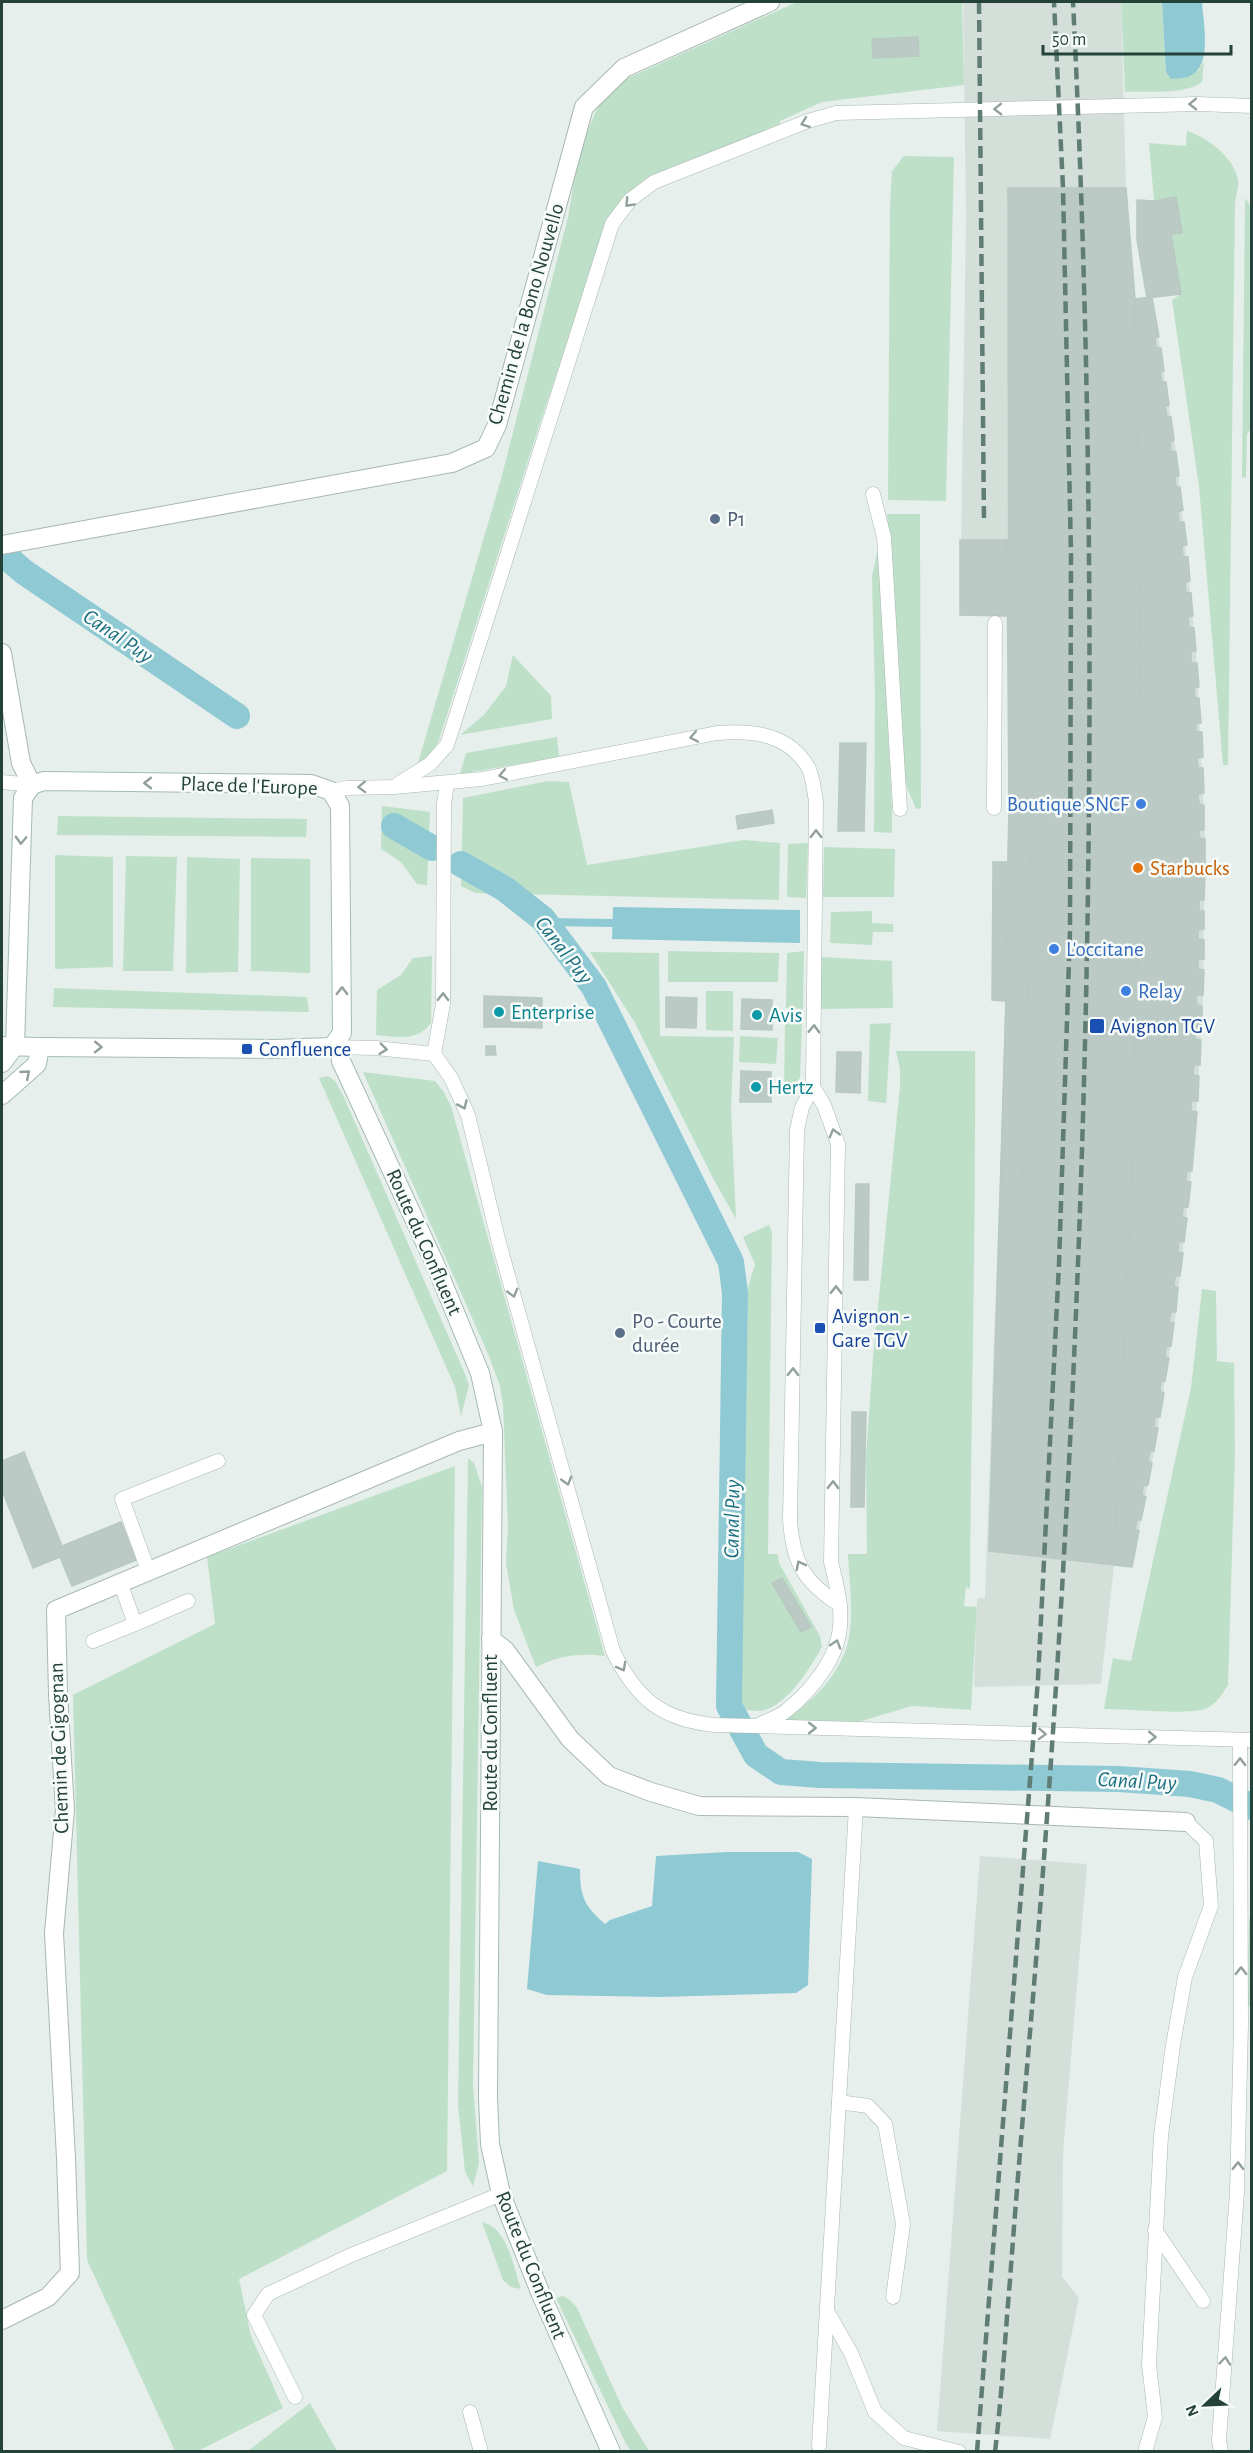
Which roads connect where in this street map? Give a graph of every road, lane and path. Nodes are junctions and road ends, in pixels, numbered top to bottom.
1 (770, 2) edge
2 (1251, 106) edge
3 (873, 494) dead end
4 (2, 545) edge
5 (995, 623) dead end
6 (2, 653) edge
7 (2, 783) edge
8 (447, 783) junction
9 (32, 785) junction
10 (394, 787) junction
11 (331, 791) junction
12 (994, 808) dead end
13 (900, 809) dead end
14 (8, 1046) edge
15 (40, 1047) junction
16 (337, 1054) junction
17 (434, 1054) junction
18 (2, 1063) edge
19 (813, 1087) junction
20 (2, 1095) edge
21 (493, 1432) junction
22 (218, 1461) dead end
23 (148, 1570) junction
24 (120, 1582) junction
25 (188, 1601) dead end
26 (840, 1605) junction
27 (135, 1624) junction
28 (491, 1639) junction
29 (93, 1641) dead end
30 (753, 1727) junction
31 (1246, 1740) edge
32 (856, 1808) junction
33 (1186, 1822) joint
34 (1246, 1902) edge
35 (1246, 2025) edge
36 (839, 2102) junction
37 (501, 2194) junction
38 (1155, 2230) junction
39 (893, 2297) dead end
40 (1203, 2301) dead end
41 (827, 2310) junction
42 (2, 2320) edge
43 (295, 2397) dead end
44 (470, 2412) dead end
45 (602, 2430) junction
46 (819, 2446) dead end
47 (1218, 2448) edge
48 (481, 2451) edge
49 (611, 2451) edge
50 (618, 2451) edge
51 (959, 2451) edge
52 (1145, 2451) edge

1 - 4 street, Chemin de la Bono Nouvello
2 -> 10 lane
3 - 13 lane
5 - 12 lane
6 - 9 street
7 - 9 lane
8 - 10 lane
17 -> 8 lane
19 -> 8 lane
11 -> 9 street, Place de l'Europe
9 -> 14 street
10 -> 11 lane
16 -> 11 street, Place de l'Europe
14 - 15 street
14 - 18 street
15 -> 16 street
20 -> 15 street
16 -> 17 lane
16 - 21 street, Route du Confluent
17 -> 30 lane
26 -> 19 lane
26 -> 19 lane
21 - 23 street, Chemin de Gigognan
21 - 28 street, Route du Confluent
22 - 23 lane
23 - 24 street, Chemin de Gigognan
24 - 27 lane
24 - 42 street, Chemin de Gigognan
25 - 27 lane
30 -> 26 lane
27 - 29 lane
28 - 32 street
28 - 37 street, Route du Confluent
30 -> 31 lane
34 -> 31 lane
32 - 33 street
32 - 36 lane
33 - 38 lane
35 -> 34 lane
47 -> 35 lane
36 - 39 lane
36 - 41 lane
37 - 43 lane
37 - 45 street, Route du Confluent
38 - 40 lane
38 - 52 lane
41 - 46 lane
41 - 51 lane
44 - 48 lane
45 - 49 street
45 - 50 street

